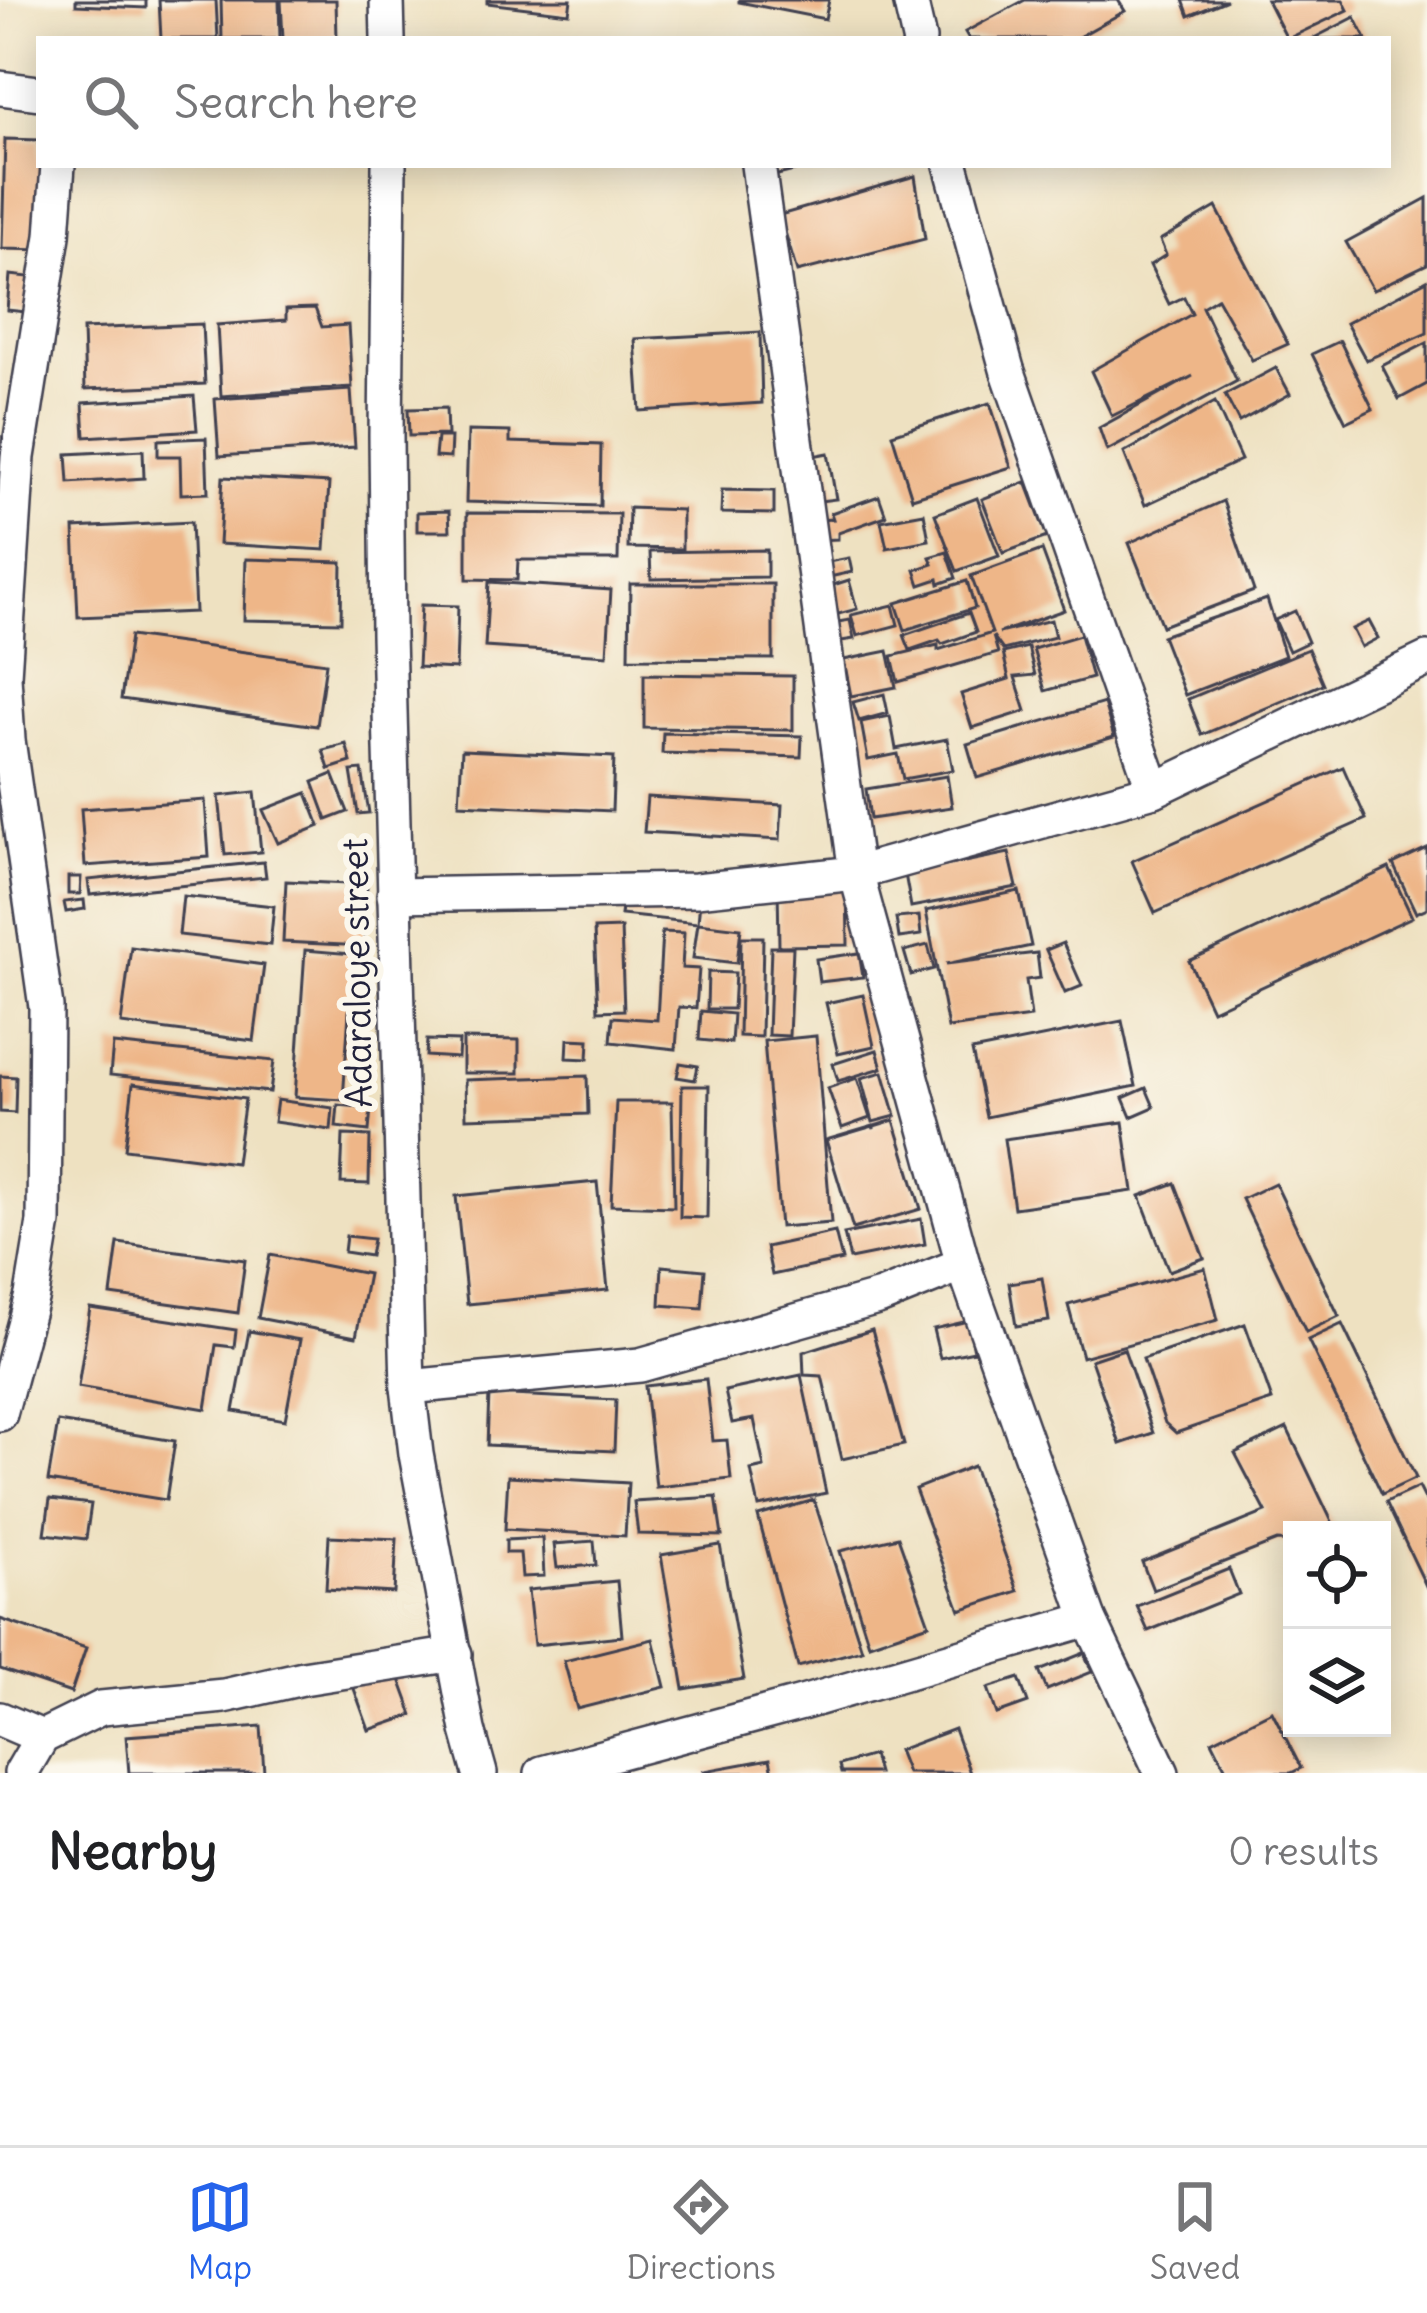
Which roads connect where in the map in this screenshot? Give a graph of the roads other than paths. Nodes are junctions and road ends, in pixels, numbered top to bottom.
1 (387, 0) edge
2 (910, 0) edge
3 (388, 36) edge
4 (918, 36) edge
5 (0, 88) edge
6 (36, 93) edge
7 (58, 168) edge
8 (389, 168) edge
9 (758, 168) edge
10 (952, 168) edge
11 (9, 457) edge
12 (1427, 659) edge
13 (1154, 790) junction
14 (856, 873) junction
15 (394, 895) junction
16 (963, 1264) junction
17 (408, 1387) junction
18 (0, 1414) edge
19 (1089, 1619) junction
20 (454, 1654) junction
21 (0, 1718) edge
22 (42, 1737) junction
23 (21, 1773) edge
24 (480, 1773) edge
25 (542, 1773) edge
26 (1162, 1773) edge

1 - 3 street
2 - 4 street
5 - 6 street
7 - 11 street
8 - 15 street, Adaraloye street
9 - 14 street
10 - 13 street
11 - 18 street
12 - 13 street
13 - 14 street
14 - 15 street
14 - 16 street
15 - 17 street, Adaraloye street
16 - 17 street
16 - 19 street
17 - 20 street, Adaraloye street
19 - 25 street
19 - 26 street
20 - 22 street
20 - 24 street, Adaraloye street
21 - 22 street
22 - 23 street

